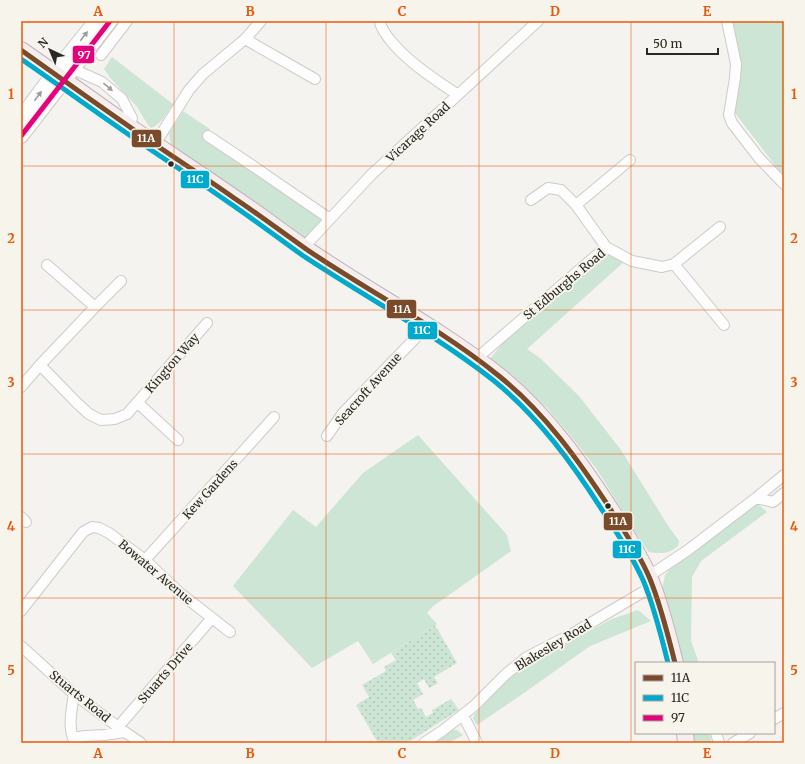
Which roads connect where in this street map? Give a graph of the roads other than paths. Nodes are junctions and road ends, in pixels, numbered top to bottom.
1 (96, 21) edge
2 (110, 21) edge
3 (127, 21) edge
4 (261, 21) edge
5 (380, 21) edge
6 (538, 21) edge
7 (727, 21) edge
8 (245, 39) junction
9 (21, 50) edge
10 (101, 55) dead end
11 (64, 74) junction
12 (315, 79) dead end
13 (458, 95) junction
14 (21, 118) edge
15 (21, 136) edge
16 (208, 136) dead end
17 (155, 144) junction
18 (630, 160) dead end
19 (784, 184) edge
20 (531, 200) dead end
21 (576, 206) junction
22 (330, 219) junction
23 (720, 227) dead end
24 (304, 247) junction
25 (606, 247) junction
26 (674, 264) junction
27 (47, 265) dead end
28 (120, 281) dead end
29 (95, 307) junction
30 (207, 323) dead end
31 (724, 325) dead end
32 (427, 326) junction
33 (476, 359) junction
34 (40, 365) junction
35 (21, 387) edge
36 (138, 403) junction
37 (274, 417) dead end
38 (327, 436) dead end
39 (178, 440) dead end
40 (784, 475) edge
41 (784, 493) edge
42 (756, 498) junction
43 (145, 560) junction
44 (651, 581) junction
45 (21, 611) edge
46 (212, 618) junction
47 (230, 632) dead end
48 (21, 646) edge
49 (675, 662) edge
50 (74, 694) junction
51 (784, 713) edge
52 (463, 715) junction
53 (775, 718) edge
54 (121, 729) junction
55 (748, 734) edge
56 (69, 741) edge
57 (141, 743) edge
58 (424, 743) edge
59 (477, 743) edge
60 (733, 743) edge

11 -> 1 street
2 - 11 street
3 - 10 street
4 - 8 street
5 - 13 street
6 - 13 street, Vicarage Road
7 - 19 street
8 - 12 street
8 - 17 street
9 - 11 main road
14 -> 11 street
11 - 15 street
11 - 17 main road
13 - 22 street, Vicarage Road
16 - 22 street
17 - 24 main road
18 - 21 street
20 - 21 street
21 - 25 street
22 - 24 street, Vicarage Road
23 - 26 street
24 - 32 main road
25 - 26 street, St Edburghs Road
25 - 33 street, St Edburghs Road
26 - 31 street
27 - 29 street
28 - 29 street
29 - 34 street
30 - 36 street, Kington Way
32 - 33 main road
32 - 38 street, Seacroft Avenue
33 - 44 main road
34 - 35 street
34 - 36 street, Kington Way
36 - 39 street, Kington Way
37 - 43 street, Kew Gardens
40 - 42 street, Blakesley Road
41 - 42 street
42 - 44 street, Blakesley Road
43 - 45 street, Bowater Avenue
43 - 46 street, Bowater Avenue
44 - 49 main road
44 - 52 street, Blakesley Road
46 - 47 street, Bowater Avenue
46 - 54 street, Stuarts Drive
48 - 50 street, Stuarts Road
50 - 54 street, Stuarts Road
50 - 56 street
51 - 53 street
52 - 58 street, Blakesley Road
52 - 59 street
54 - 56 street
54 - 57 street, Stuarts Road
55 - 60 street

